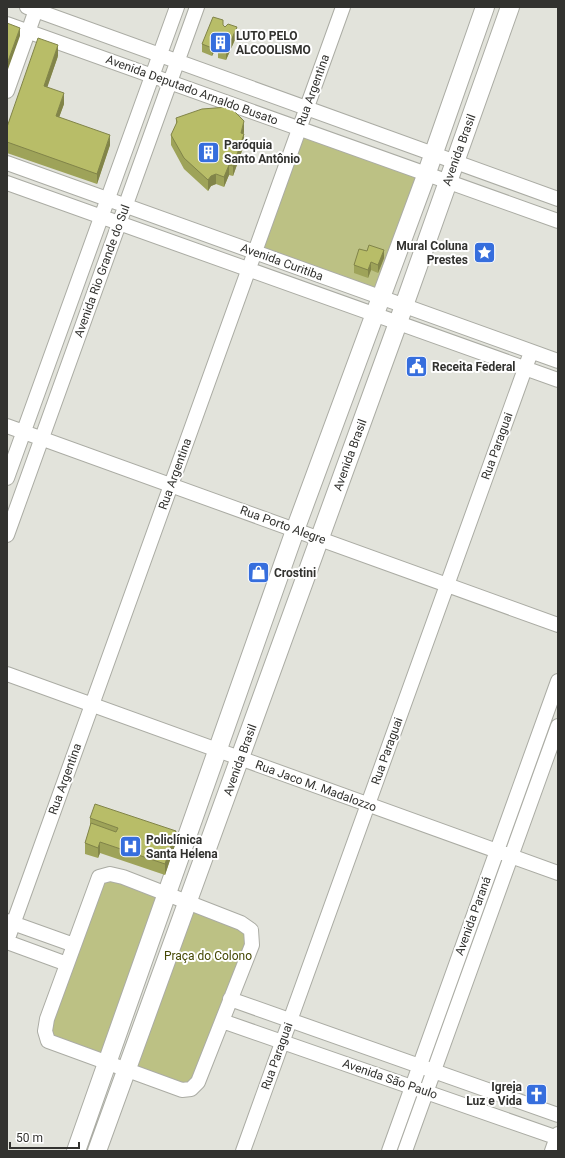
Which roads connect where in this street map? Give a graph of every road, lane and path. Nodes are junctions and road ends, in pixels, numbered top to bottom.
1 (177, 7) edge
2 (197, 7) edge
3 (343, 7) edge
4 (486, 7) edge
5 (510, 7) edge
6 (33, 8) edge
7 (7, 24) edge
8 (28, 32) junction
9 (159, 55) junction
10 (177, 61) junction
11 (152, 76) junction
12 (170, 82) junction
13 (7, 91) edge
14 (306, 108) junction
15 (299, 129) junction
16 (433, 154) junction
17 (7, 162) edge
18 (455, 162) junction
19 (426, 174) junction
20 (448, 182) junction
21 (7, 183) edge
22 (108, 199) junction
23 (558, 199) edge
24 (126, 205) junction
25 (101, 216) junction
26 (558, 222) edge
27 (119, 223) junction
28 (255, 252) junction
29 (248, 269) junction
30 (381, 297) junction
31 (404, 306) junction
32 (374, 314) junction
33 (398, 323) junction
34 (531, 352) junction
35 (558, 361) edge
36 (525, 368) junction
37 (558, 380) edge
38 (7, 426) edge
39 (24, 432) junction
40 (42, 438) junction
41 (7, 478) edge
42 (171, 485) junction
43 (295, 530) junction
44 (7, 535) edge
45 (320, 539) junction
46 (447, 585) junction
47 (558, 625) edge
48 (7, 674) edge
49 (558, 681) edge
50 (92, 705) junction
51 (558, 726) edge
52 (218, 750) junction
53 (240, 758) junction
54 (368, 804) junction
55 (497, 851) junction
56 (511, 856) junction
57 (558, 873) edge
58 (167, 894) junction
59 (188, 902) junction
60 (10, 922) edge
61 (7, 941) edge
62 (74, 945) junction
63 (67, 964) junction
64 (230, 999) junction
65 (290, 1020) junction
66 (222, 1021) junction
67 (282, 1042) junction
68 (106, 1062) junction
69 (419, 1066) junction
70 (126, 1070) junction
71 (434, 1071) junction
72 (412, 1087) junction
73 (426, 1092) junction
74 (558, 1115) edge
75 (558, 1136) edge
76 (76, 1151) edge
77 (97, 1151) edge
78 (243, 1151) edge
79 (389, 1151) edge
80 (405, 1151) edge
81 (552, 1151) edge

1 - 9 street, Avenida Rio Grande do Sul
2 - 10 street, Avenida Rio Grande do Sul
3 - 14 street, Rua Argentina
4 - 16 main road, Avenida Brasil
5 - 18 main road, Avenida Brasil
6 - 8 street
6 - 9 street, Avenida Deputado Arnaldo Busato
7 - 8 street, Avenida Deputado Arnaldo Busato
8 - 11 street, Avenida Deputado Arnaldo Busato
8 - 13 street
9 - 10 street, Avenida Deputado Arnaldo Busato
9 - 11 street, Avenida Rio Grande do Sul
10 - 12 street, Avenida Rio Grande do Sul
10 - 14 street, Avenida Deputado Arnaldo Busato
11 - 12 street, Avenida Deputado Arnaldo Busato
11 - 22 street, Avenida Rio Grande do Sul
12 - 15 street, Avenida Deputado Arnaldo Busato
12 - 24 street, Avenida Rio Grande do Sul
14 - 15 street, Rua Argentina
14 - 16 street, Avenida Deputado Arnaldo Busato
15 - 19 street, Avenida Deputado Arnaldo Busato
15 - 28 street, Rua Argentina
16 - 18 street, Avenida Deputado Arnaldo Busato
16 - 19 main road, Avenida Brasil
17 - 22 street, Avenida Curitiba
18 - 20 main road, Avenida Brasil
18 - 23 street, Avenida Deputado Arnaldo Busato
19 - 20 street, Avenida Deputado Arnaldo Busato
19 - 30 main road, Avenida Brasil
20 - 26 street, Avenida Deputado Arnaldo Busato
20 - 31 main road, Avenida Brasil
21 - 25 street, Avenida Curitiba
22 - 24 street, Avenida Curitiba
22 - 25 street, Avenida Rio Grande do Sul
24 - 27 street, Avenida Rio Grande do Sul
24 - 28 street, Avenida Curitiba
25 - 27 street, Avenida Curitiba
25 - 39 street, Avenida Rio Grande do Sul
27 - 29 street, Avenida Curitiba
27 - 40 street, Avenida Rio Grande do Sul
28 - 29 street, Rua Argentina
28 - 30 street, Avenida Curitiba
29 - 32 street, Avenida Curitiba
29 - 42 street, Rua Argentina
30 - 31 street, Avenida Curitiba
30 - 32 main road, Avenida Brasil
31 - 33 main road, Avenida Brasil
31 - 34 street, Avenida Curitiba
32 - 33 street, Avenida Curitiba
32 - 43 main road, Avenida Brasil
33 - 36 street, Avenida Curitiba
33 - 45 main road, Avenida Brasil
34 - 35 street, Avenida Curitiba
34 - 36 street, Rua Paraguai
36 - 37 street, Avenida Curitiba
36 - 46 street, Rua Paraguai
38 - 39 street, Rua Porto Alegre
39 - 40 street, Rua Porto Alegre
39 - 41 street, Avenida Rio Grande do Sul
40 - 42 street, Rua Porto Alegre
40 - 44 street, Avenida Rio Grande do Sul
42 - 43 street, Rua Porto Alegre
42 - 50 street, Rua Argentina
43 - 45 street, Rua Porto Alegre
43 - 52 main road, Avenida Brasil
45 - 46 street, Rua Porto Alegre
45 - 53 main road, Avenida Brasil
46 - 47 street, Rua Porto Alegre
46 - 54 street, Rua Paraguai
48 - 50 street, Rua Jaco M. Madalozzo
49 - 55 street, Avenida Paraná
50 - 52 street, Rua Jaco M. Madalozzo
50 - 60 street, Rua Argentina
51 - 56 street, Avenida Paraná
52 - 53 street, Rua Jaco M. Madalozzo
52 - 58 main road, Avenida Brasil
53 - 54 street, Rua Jaco M. Madalozzo
53 - 59 main road, Avenida Brasil
54 - 55 street, Rua Jaco M. Madalozzo
54 - 65 street, Rua Paraguai
55 - 56 street, Rua Jaco M. Madalozzo
55 - 69 street, Avenida Paraná
56 - 57 street, Rua Jaco M. Madalozzo
56 - 71 street, Avenida Paraná
58 - 59 street
58 - 62 street
58 - 68 main road, Avenida Brasil
59 - 64 street
59 - 70 main road, Avenida Brasil
60 - 61 street, Rua Argentina
60 - 62 street
61 - 63 street
62 - 63 street
63 - 68 street
64 - 65 street, Avenida São Paulo
64 - 66 street
65 - 67 street, Rua Paraguai
65 - 69 street, Avenida São Paulo
66 - 67 street, Avenida São Paulo
66 - 70 street
67 - 72 street, Avenida São Paulo
67 - 78 street, Rua Paraguai
68 - 70 street
68 - 76 main road, Avenida Brasil
69 - 71 street, Avenida São Paulo
69 - 72 street, Avenida Paraná
70 - 77 main road, Avenida Brasil
71 - 73 street, Avenida Paraná
71 - 74 street, Avenida São Paulo
72 - 73 street, Avenida São Paulo
72 - 79 street, Avenida Paraná
73 - 75 street, Avenida São Paulo
73 - 80 street, Avenida Paraná
75 - 81 street

